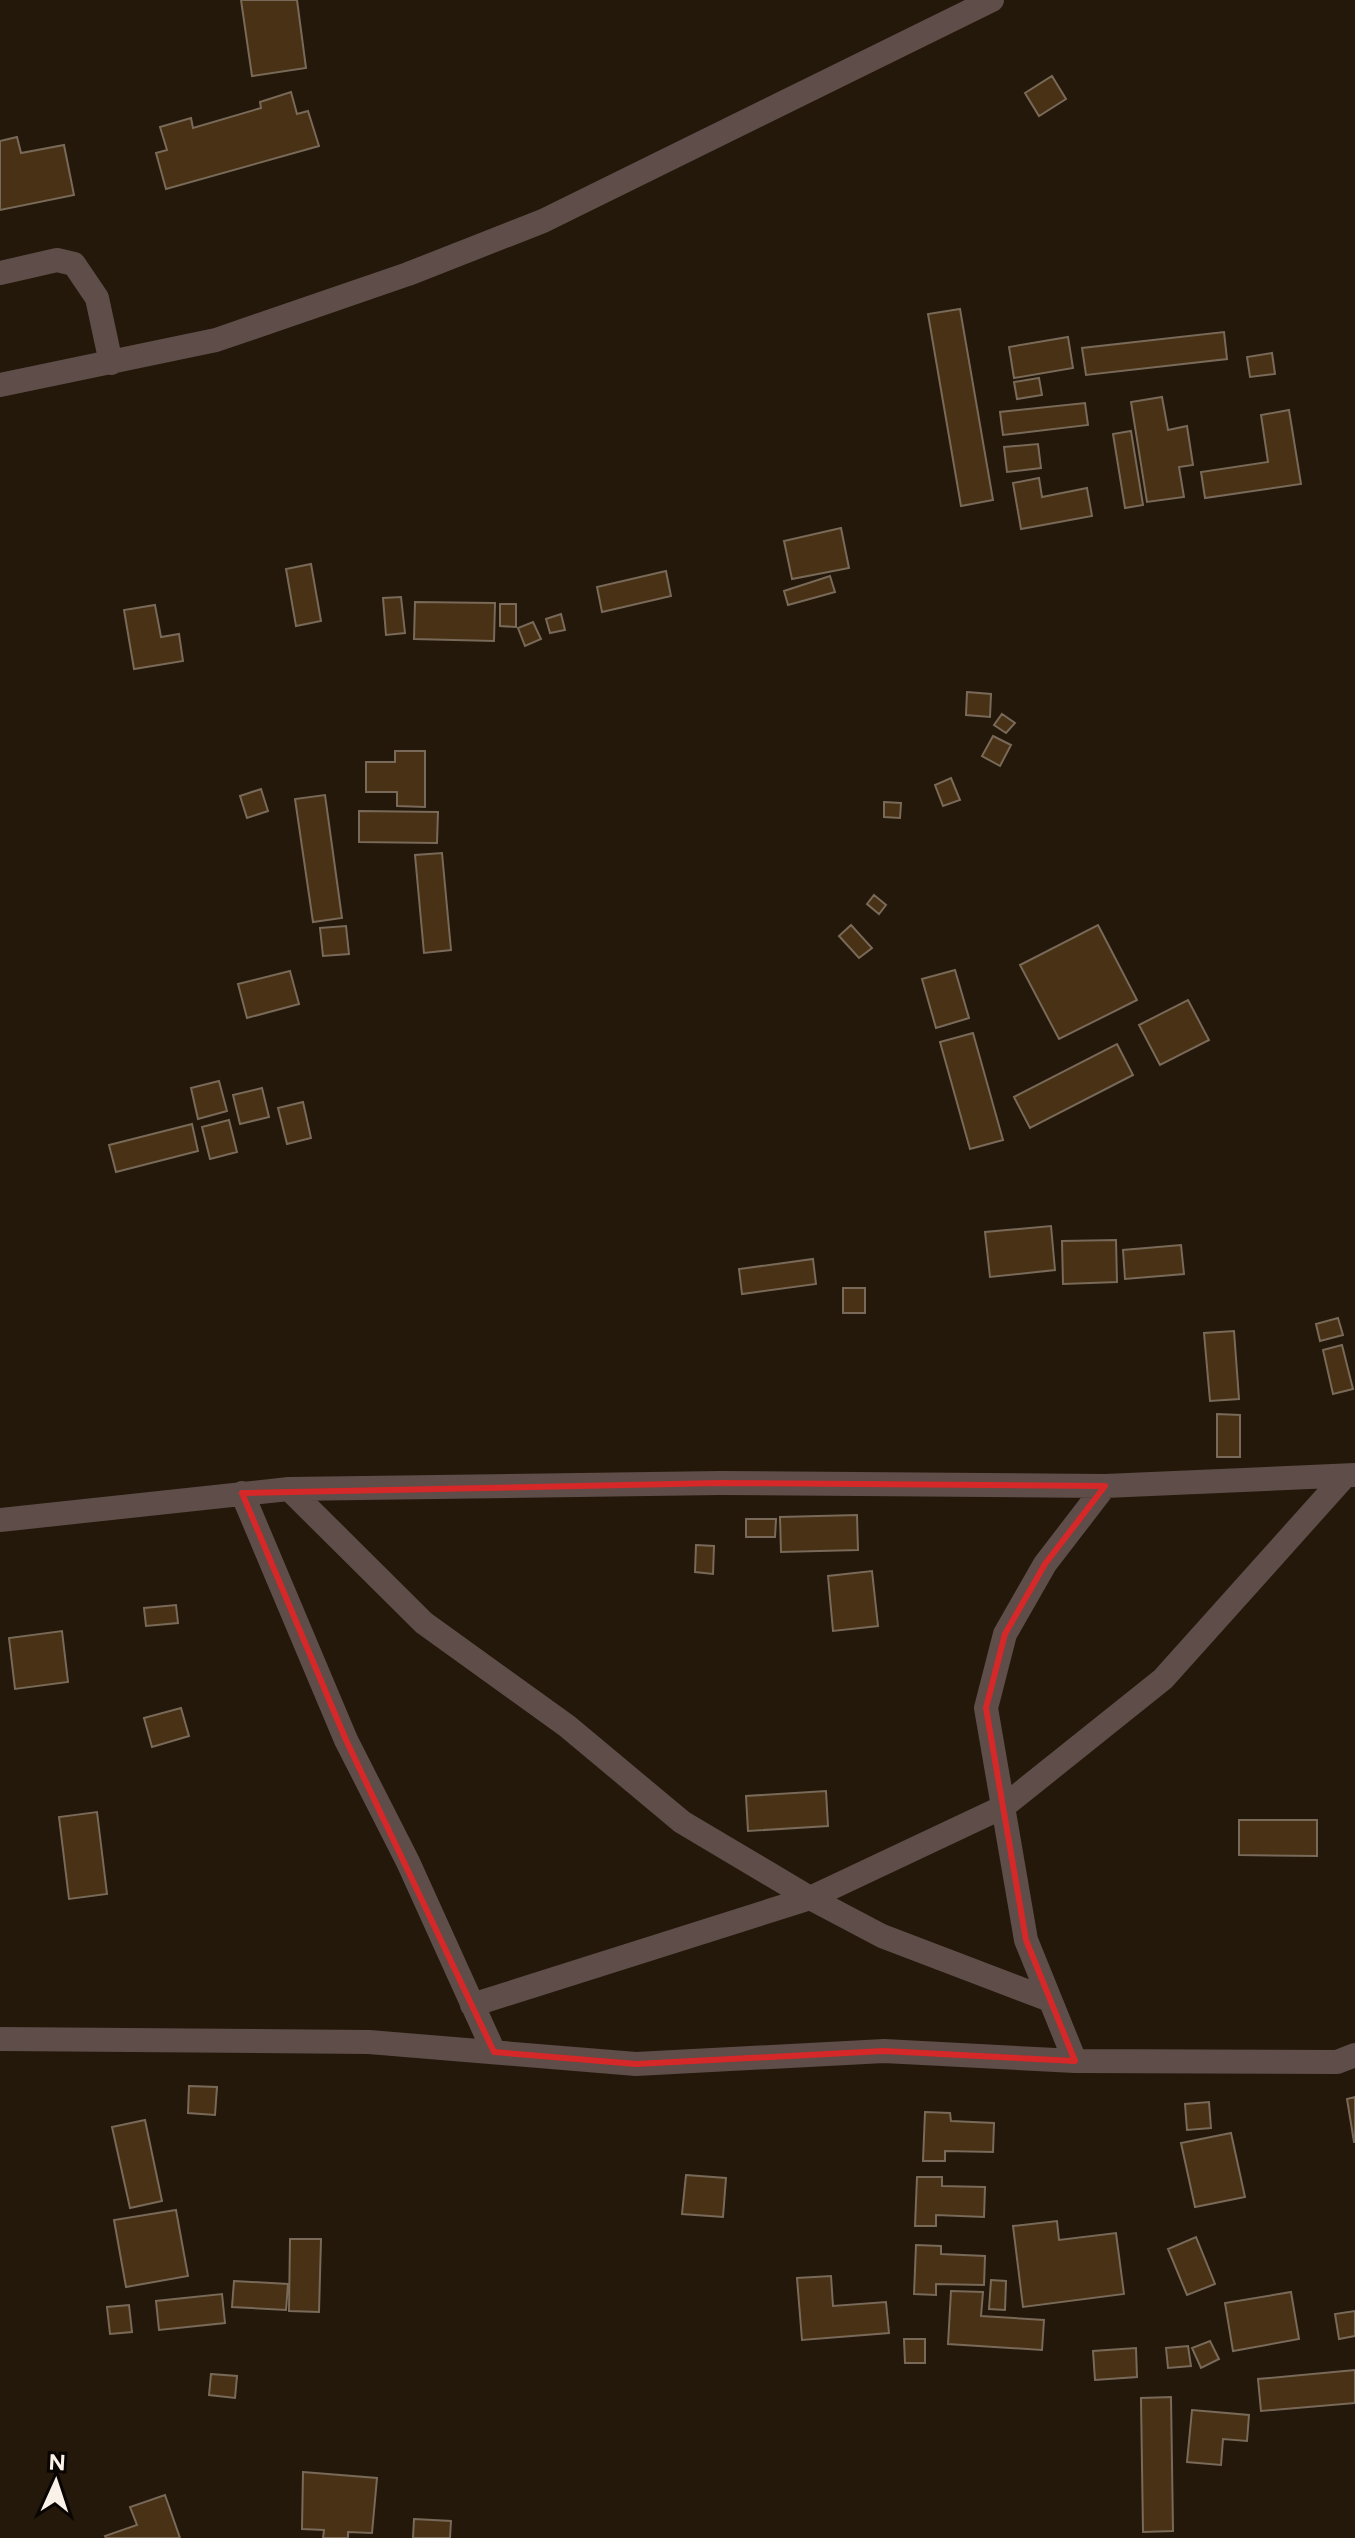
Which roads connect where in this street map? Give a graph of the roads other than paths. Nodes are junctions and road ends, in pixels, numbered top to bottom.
1 (992, 0) edge
2 (0, 273) edge
3 (111, 363) junction
4 (0, 385) edge
5 (1350, 1475) edge
6 (1105, 1486) junction
7 (289, 1489) junction
8 (242, 1493) junction
9 (0, 1520) edge
10 (1003, 1807) junction
11 (810, 1898) junction
12 (1050, 2000) junction
13 (472, 2005) junction
14 (0, 2039) edge
15 (494, 2052) junction
16 (1355, 2055) edge
17 (1075, 2061) junction

1 - 3 street
2 - 3 street
3 - 4 street
5 - 6 street
5 - 10 street
6 - 7 street
6 - 10 street
7 - 8 street
7 - 11 street
8 - 9 street
8 - 13 street
10 - 11 street
10 - 12 street
11 - 12 street
11 - 13 street
12 - 17 street
13 - 15 street
14 - 15 street
15 - 17 street
16 - 17 street

